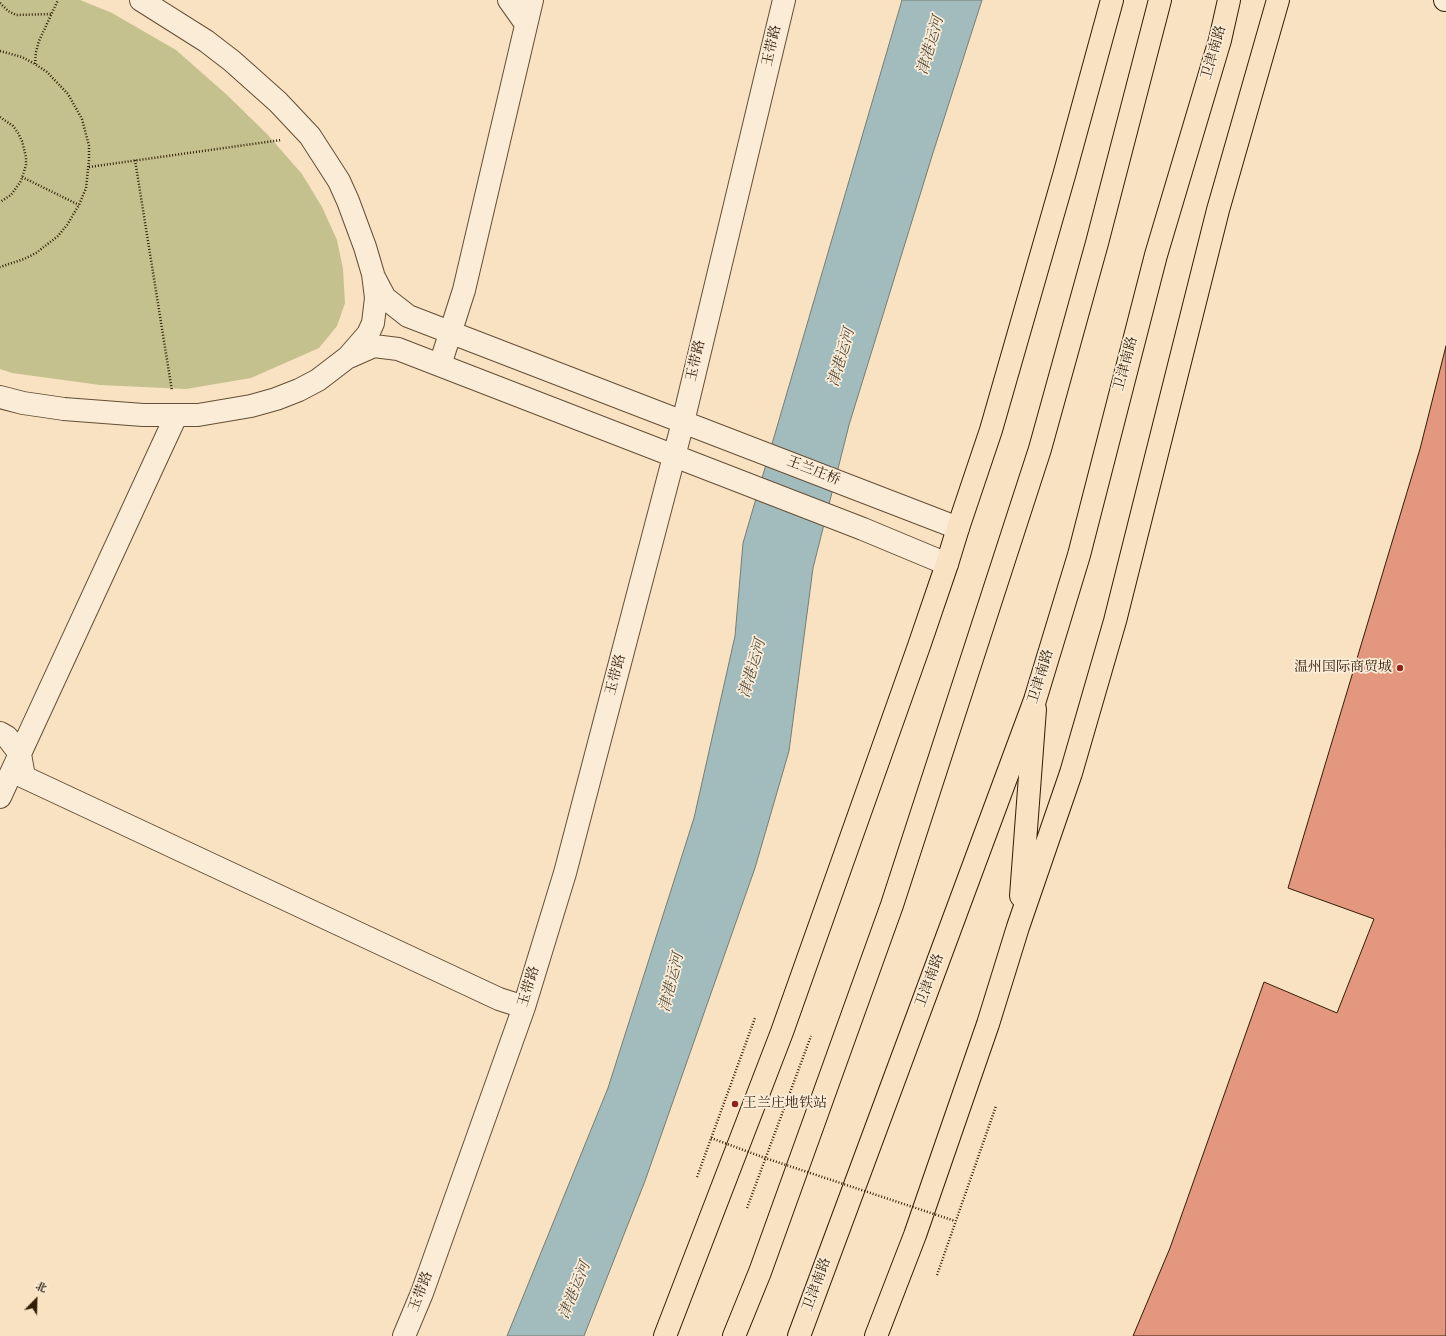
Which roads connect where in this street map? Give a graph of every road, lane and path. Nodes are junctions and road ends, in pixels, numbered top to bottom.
1 (58, 0) edge
2 (141, 0) edge
3 (509, 0) edge
4 (532, 0) edge
5 (784, 0) edge
6 (1112, 0) edge
7 (1160, 0) edge
8 (1229, 0) edge
9 (1278, 0) edge
10 (0, 3) edge
11 (52, 14) junction
12 (526, 24) junction
13 (0, 51) edge
14 (35, 64) junction
15 (0, 117) edge
16 (310, 136) junction
17 (135, 160) junction
18 (89, 167) junction
19 (22, 177) junction
20 (0, 202) edge
21 (79, 205) junction
22 (0, 267) edge
23 (373, 274) junction
24 (450, 332) junction
25 (348, 357) junction
26 (440, 365) junction
27 (0, 397) edge
28 (176, 416) junction
29 (683, 422) junction
30 (674, 457) junction
31 (958, 528) junction
32 (947, 564) junction
33 (1035, 700) junction
34 (0, 733) edge
35 (20, 754) junction
36 (0, 797) edge
37 (1018, 927) junction
38 (524, 1007) junction
39 (755, 1018) dead end
40 (811, 1036) dead end
41 (996, 1106) dead end
42 (711, 1138) junction
43 (765, 1158) junction
44 (697, 1178) dead end
45 (747, 1208) dead end
46 (955, 1222) junction
47 (937, 1275) dead end
48 (404, 1336) edge
49 (665, 1336) edge
50 (734, 1336) edge
51 (799, 1336) edge
52 (876, 1336) edge

1 - 11 path
2 - 16 street
3 - 12 street
4 - 12 street
5 - 29 street, 玉带路
6 - 31 main road
7 - 50 main road
8 - 33 main road, 卫津南路
9 - 37 main road
10 - 11 path
11 - 14 path
12 - 24 street
13 - 14 path
14 - 18 path
15 - 19 path
16 - 17 path
16 - 23 street
17 - 18 path
17 - 28 path
18 - 21 path
19 - 20 path
19 - 21 path
21 - 22 path
23 - 24 street, 王兰庄桥
23 - 25 street
24 - 26 street
24 - 29 street, 王兰庄桥
25 - 26 street
25 - 28 street
26 - 30 street
27 - 28 street
28 - 35 street
29 - 30 street, 玉带路
29 - 31 street, 王兰庄桥
30 - 32 street
30 - 38 street, 玉带路
31 - 32 main road
32 - 49 main road
33 - 37 main road
33 - 51 main road, 卫津南路
34 - 35 street
35 - 36 street
35 - 38 street
37 - 52 main road
38 - 48 street, 玉带路
39 - 42 path
40 - 43 path
41 - 46 path
42 - 43 path, bridge
42 - 44 path
43 - 45 path
43 - 46 path, bridge
46 - 47 path

